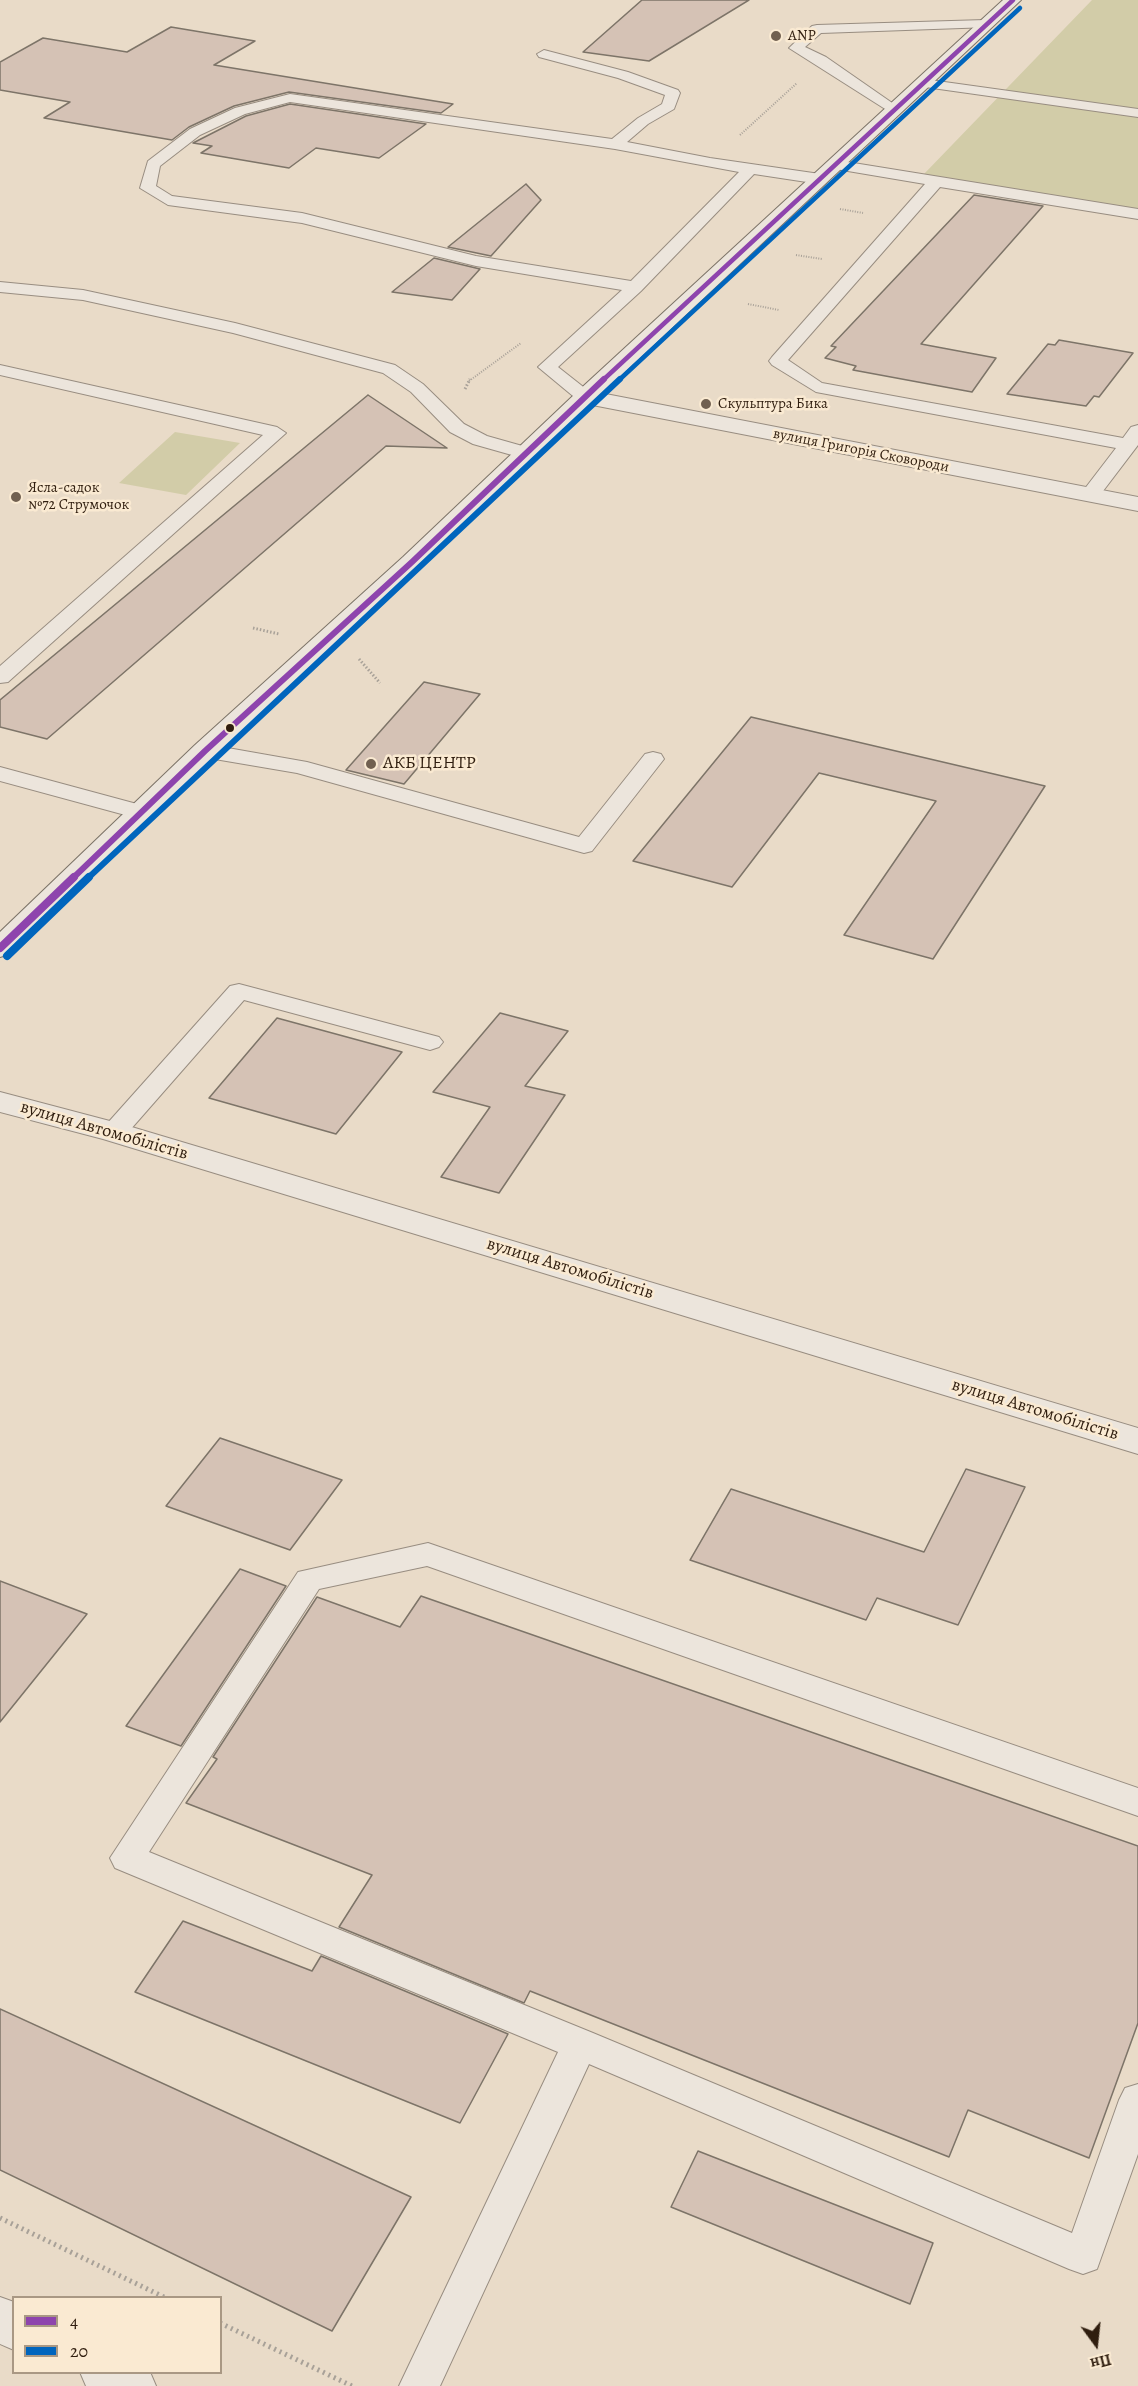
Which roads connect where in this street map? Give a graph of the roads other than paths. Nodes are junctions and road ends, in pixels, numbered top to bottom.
1 (1013, 0) edge
2 (985, 24) junction
3 (544, 54) dead end
4 (923, 83) junction
5 (893, 110) junction
6 (1138, 113) edge
7 (615, 144) junction
8 (835, 165) junction
9 (751, 168) junction
10 (820, 178) junction
11 (936, 181) junction
12 (1138, 214) edge
13 (0, 286) edge
14 (635, 287) junction
15 (0, 370) edge
16 (585, 397) junction
17 (1134, 438) edge
18 (526, 453) junction
19 (1090, 495) junction
20 (1138, 504) edge
21 (0, 677) edge
22 (205, 752) junction
23 (653, 759) dead end
24 (0, 774) edge
25 (140, 813) junction
26 (0, 948) edge
27 (430, 1042) dead end
28 (0, 1102) edge
29 (114, 1132) junction
30 (1138, 1441) edge
31 (1138, 1802) edge
32 (580, 2044) junction
33 (1138, 2100) edge
34 (106, 2374) edge
35 (131, 2386) edge
36 (419, 2386) edge

1 - 2 main road
2 - 4 main road
2 - 5 lane
3 - 7 lane
4 - 5 main road
4 - 6 lane
5 - 8 main road
7 - 9 lane
7 - 14 lane
8 - 10 main road
8 - 11 lane
9 - 10 lane
9 - 14 lane
10 - 16 main road
11 - 12 lane
11 - 17 lane
13 - 18 lane
14 - 16 lane
15 - 21 lane
16 - 18 main road
16 - 19 main road, вулиця Григорія Сковороди
17 - 19 lane
18 - 22 main road
19 - 20 main road, вулиця Григорія Сковороди
22 - 23 lane
22 - 25 main road
24 - 25 lane
25 - 26 main road
27 - 29 lane
28 - 29 main road, вулиця Автомобілістів
29 - 30 main road, вулиця Автомобілістів
31 - 32 lane
32 - 33 lane
32 - 36 lane
34 - 35 main road

